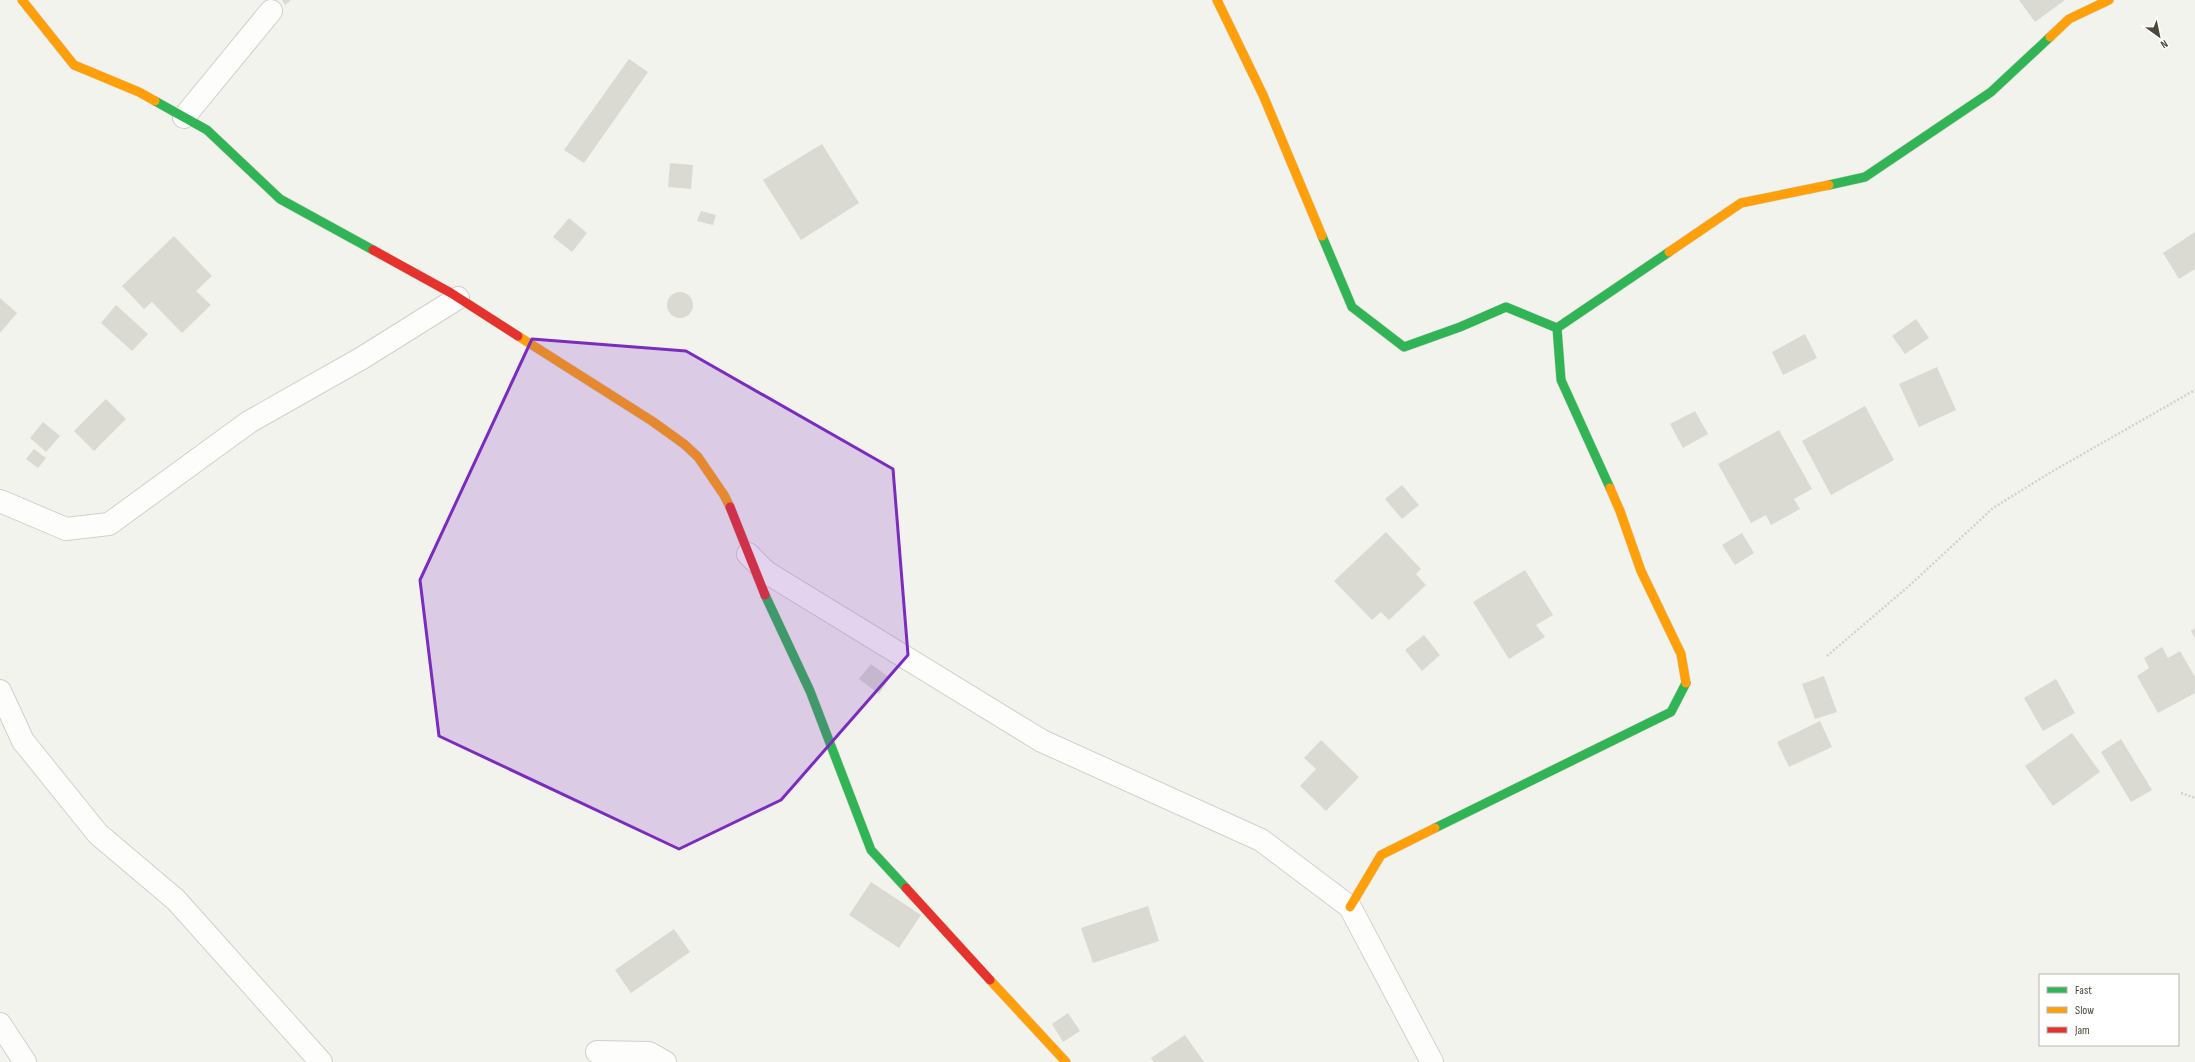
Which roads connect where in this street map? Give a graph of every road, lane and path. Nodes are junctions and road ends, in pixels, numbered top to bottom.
1 (22, 0) edge
2 (1218, 0) edge
3 (2109, 0) edge
4 (271, 11) dead end
5 (184, 117) junction
6 (458, 298) junction
7 (1557, 328) junction
8 (2195, 390) edge
9 (0, 501) edge
10 (748, 554) junction
11 (1827, 656) dead end
12 (0, 692) edge
13 (2181, 793) dead end
14 (2195, 798) edge
15 (1350, 907) junction
16 (0, 1024) edge
17 (597, 1052) dead end
18 (25, 1062) edge
19 (320, 1062) edge
20 (665, 1062) edge
21 (1066, 1062) edge
22 (1432, 1062) edge

1 - 5 street
2 - 7 street
3 - 7 street
4 - 5 street
5 - 6 street
6 - 9 street
6 - 10 street
7 - 15 street
8 - 11 path
10 - 15 street
10 - 21 street
12 - 19 street
13 - 14 path
15 - 22 street
16 - 18 street
17 - 20 street

